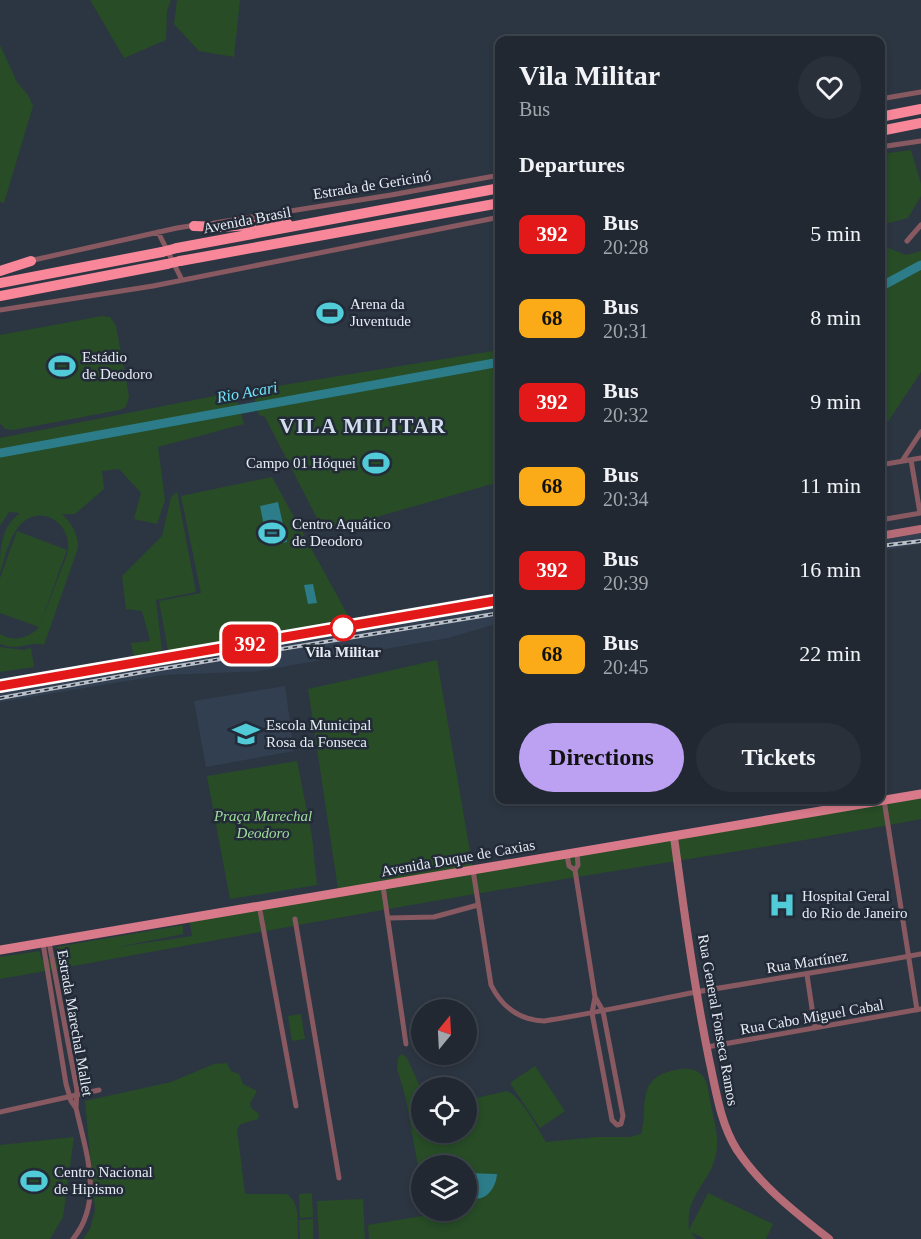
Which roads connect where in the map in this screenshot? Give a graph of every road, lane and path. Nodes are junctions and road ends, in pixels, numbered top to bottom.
1 (921, 92) edge
2 (885, 98) edge
3 (921, 109) edge
4 (885, 116) edge
5 (921, 123) edge
6 (885, 130) edge
7 (921, 141) edge
8 (885, 146) edge
9 (495, 176) edge
10 (495, 189) edge
11 (495, 204) edge
12 (495, 218) edge
13 (314, 223) junction
14 (921, 225) edge
15 (194, 226) junction
16 (158, 232) junction
17 (907, 241) dead end
18 (30, 261) junction
19 (0, 265) edge
20 (0, 271) edge
21 (182, 280) junction
22 (0, 283) edge
23 (0, 296) edge
24 (0, 310) edge
25 (921, 432) edge
26 (921, 458) edge
27 (911, 460) junction
28 (902, 461) junction
29 (885, 464) edge
30 (920, 513) edge
31 (885, 519) edge
32 (921, 529) edge
33 (885, 535) edge
34 (495, 601) edge
35 (0, 686) edge
36 (921, 794) edge
37 (885, 800) edge
38 (861, 804) edge
39 (885, 804) edge
40 (674, 837) junction
41 (572, 854) junction
42 (473, 870) junction
43 (575, 870) junction
44 (383, 886) junction
45 (259, 905) junction
46 (478, 905) junction
47 (388, 918) junction
48 (295, 919) dead end
49 (46, 942) junction
50 (0, 950) edge
51 (921, 954) edge
52 (910, 956) junction
53 (807, 975) junction
54 (697, 992) junction
55 (595, 997) junction
56 (919, 1010) edge
57 (603, 1011) junction
58 (592, 1013) junction
59 (815, 1028) junction
60 (66, 1030) junction
61 (58, 1031) junction
62 (406, 1044) dead end
63 (707, 1047) junction
64 (614, 1066) junction
65 (602, 1068) junction
66 (99, 1090) dead end
67 (78, 1096) junction
68 (70, 1098) junction
69 (296, 1106) dead end
70 (76, 1108) junction
71 (0, 1112) edge
72 (339, 1178) dead end
73 (73, 1239) edge
74 (829, 1239) edge

1 - 2 street
3 - 4 highway
5 - 6 highway
7 - 8 street
9 - 15 street, Estrada de Gericinó
10 - 13 highway, Avenida Brasil
11 - 23 highway, Avenida Brasil, bridge
12 - 21 street
13 - 15 highway
13 - 22 highway, Avenida Brasil, bridge
14 - 17 street
15 - 16 street, Estrada de Gericinó
16 - 18 street, Estrada de Gericinó
16 - 21 street
18 - 19 street, Estrada de Gericinó
18 - 20 highway
21 - 24 street
25 - 28 street
26 - 27 street
27 - 28 street
27 - 30 street
28 - 29 street
30 - 31 street
32 - 33 street
34 - 35 street
36 - 37 main road, Avenida Duque de Caxias
38 - 40 main road, Avenida Duque de Caxias
39 - 52 street
40 - 41 main road, Avenida Duque de Caxias
40 - 54 street, Rua General Fonseca Ramos
41 - 42 main road, Avenida Duque de Caxias
41 - 43 street
41 - 43 street
42 - 44 main road, Avenida Duque de Caxias
42 - 46 street
43 - 55 street
44 - 45 main road, Avenida Duque de Caxias
44 - 47 street
45 - 49 main road, Avenida Duque de Caxias
45 - 69 street
46 - 47 street
46 - 58 street, Rua Martínez
47 - 62 street
48 - 72 street
49 - 50 main road, Avenida Duque de Caxias
49 - 60 street, Estrada Marechal Mallet
49 - 61 street, Estrada Marechal Mallet
51 - 52 street, Rua Martínez
52 - 53 street, Rua Martínez
52 - 56 street
53 - 54 street, Rua Martínez
53 - 59 street
54 - 57 street, Rua Martínez
54 - 63 street, Rua General Fonseca Ramos
55 - 57 street
55 - 58 street
56 - 59 street, Rua Cabo Miguel Cabal
57 - 58 street, Rua Martínez
57 - 64 street
58 - 65 street
59 - 63 street, Rua Cabo Miguel Cabal
60 - 61 street
60 - 67 street, Estrada Marechal Mallet
61 - 68 street, Estrada Marechal Mallet
63 - 74 street, Rua General Fonseca Ramos
64 - 65 street
64 - 65 street
66 - 67 street
67 - 68 street
67 - 70 street, Estrada Marechal Mallet
68 - 70 street, Estrada Marechal Mallet
68 - 71 street
70 - 73 street, Estrada Marechal Mallet

